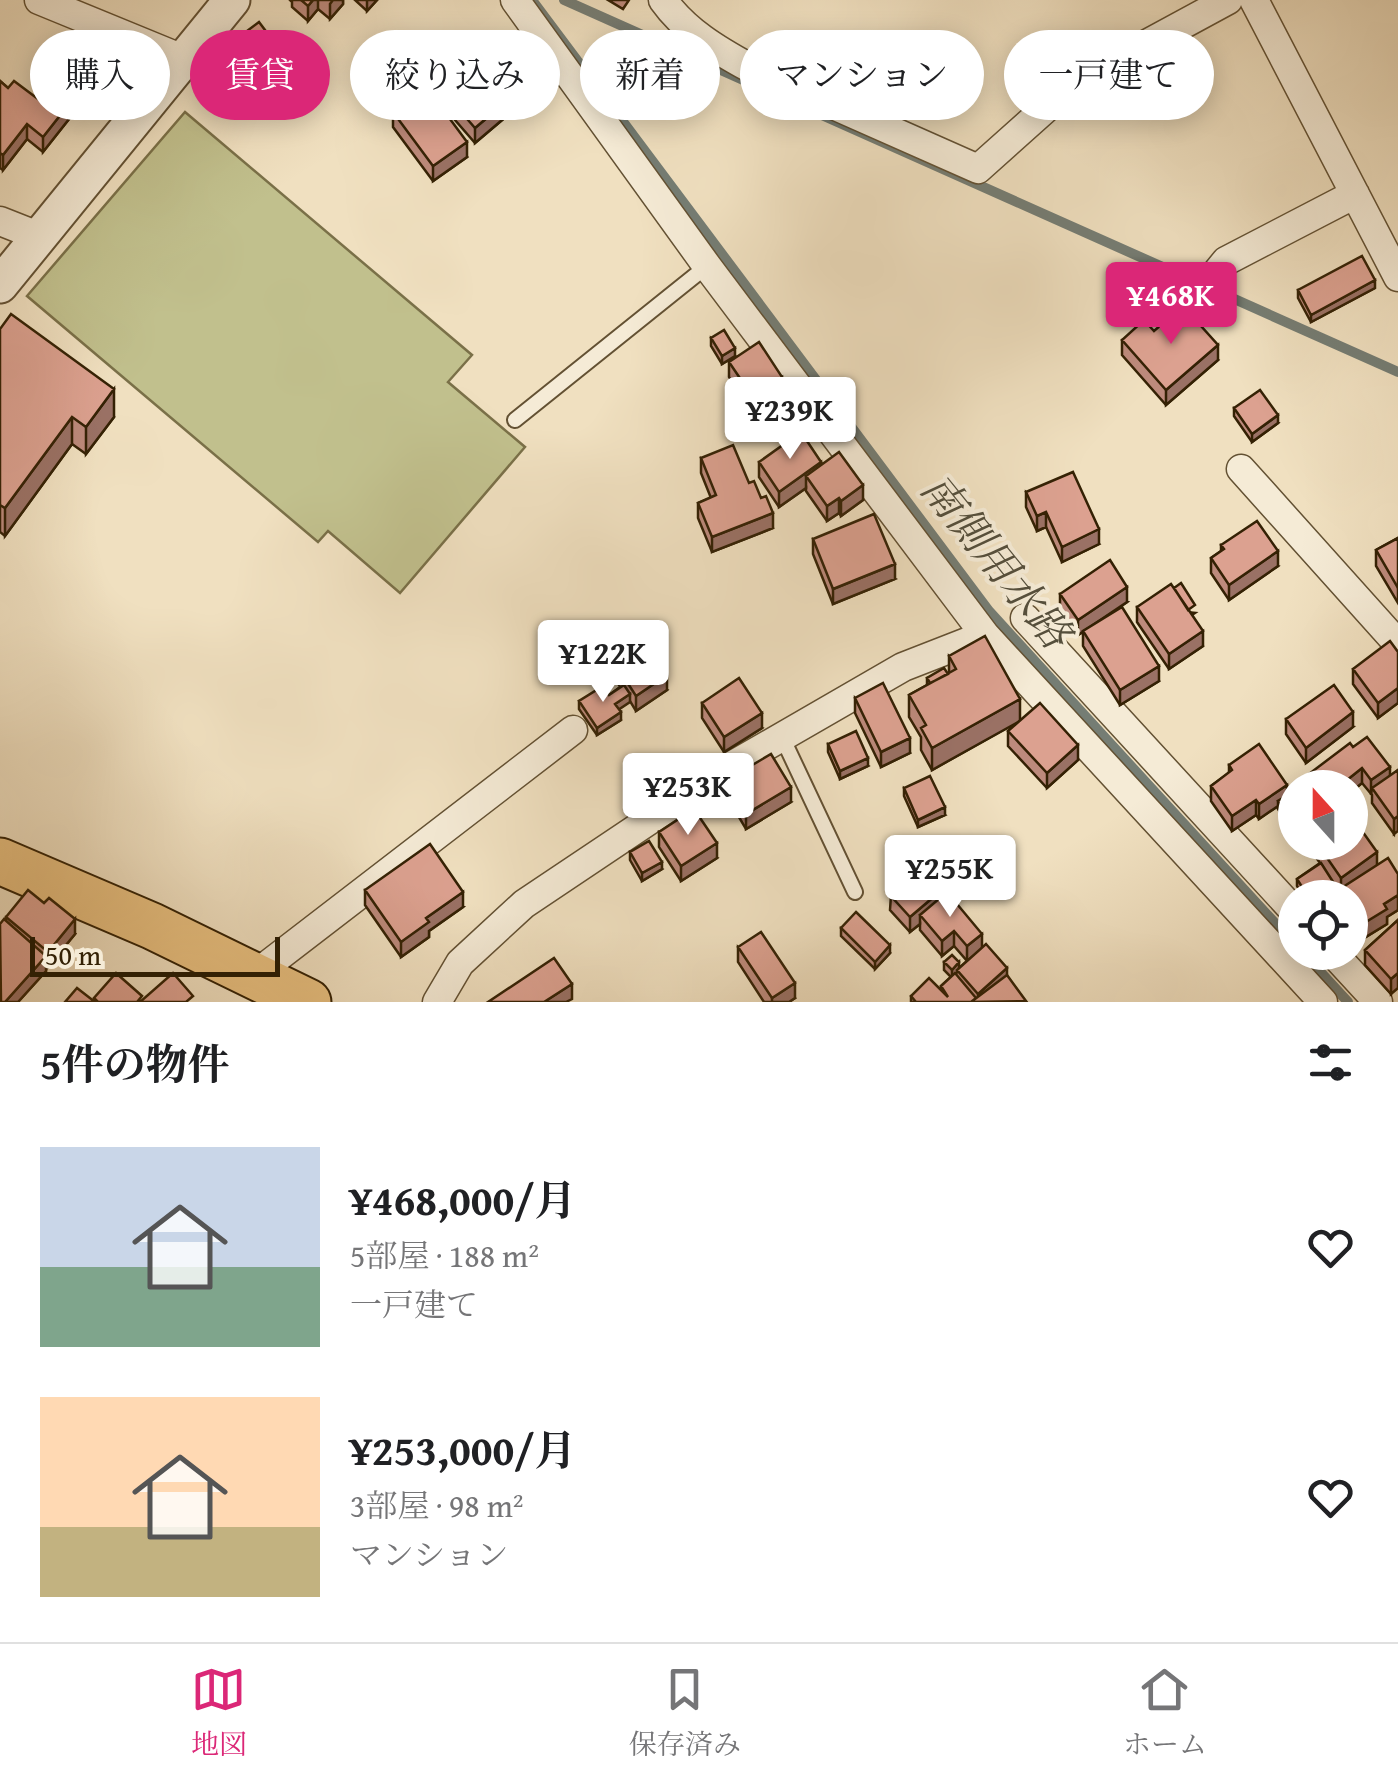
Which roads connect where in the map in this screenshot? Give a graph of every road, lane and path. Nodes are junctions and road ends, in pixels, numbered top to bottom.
1 (40, 0) edge
2 (232, 0) edge
3 (515, 0) edge
4 (663, 0) edge
5 (1228, 0) edge
6 (1254, 0) edge
7 (183, 59) junction
8 (1355, 194) junction
9 (0, 220) edge
10 (38, 236) junction
11 (707, 266) junction
12 (1213, 277) dead end
13 (1398, 277) edge
14 (0, 286) edge
15 (515, 420) dead end
16 (1241, 469) dead end
17 (1025, 618) dead end
18 (1394, 631) edge
19 (985, 635) junction
20 (574, 730) dead end
21 (782, 738) junction
22 (0, 861) edge
23 (855, 892) dead end
24 (1278, 893) edge
25 (1349, 970) edge
26 (252, 976) junction
27 (308, 1002) edge
28 (437, 1002) edge
29 (1322, 1002) edge
30 (1378, 1002) edge

1 - 7 street
2 - 7 street
3 - 11 street
4 - 5 street
6 - 8 street
7 - 10 street
8 - 12 street
8 - 13 street
9 - 10 street
10 - 14 street
11 - 15 lane
11 - 19 street
16 - 18 street
17 - 24 street
19 - 21 street
19 - 29 street
20 - 26 street
21 - 23 lane
21 - 28 street
22 - 26 highway
25 - 30 street
26 - 27 highway

